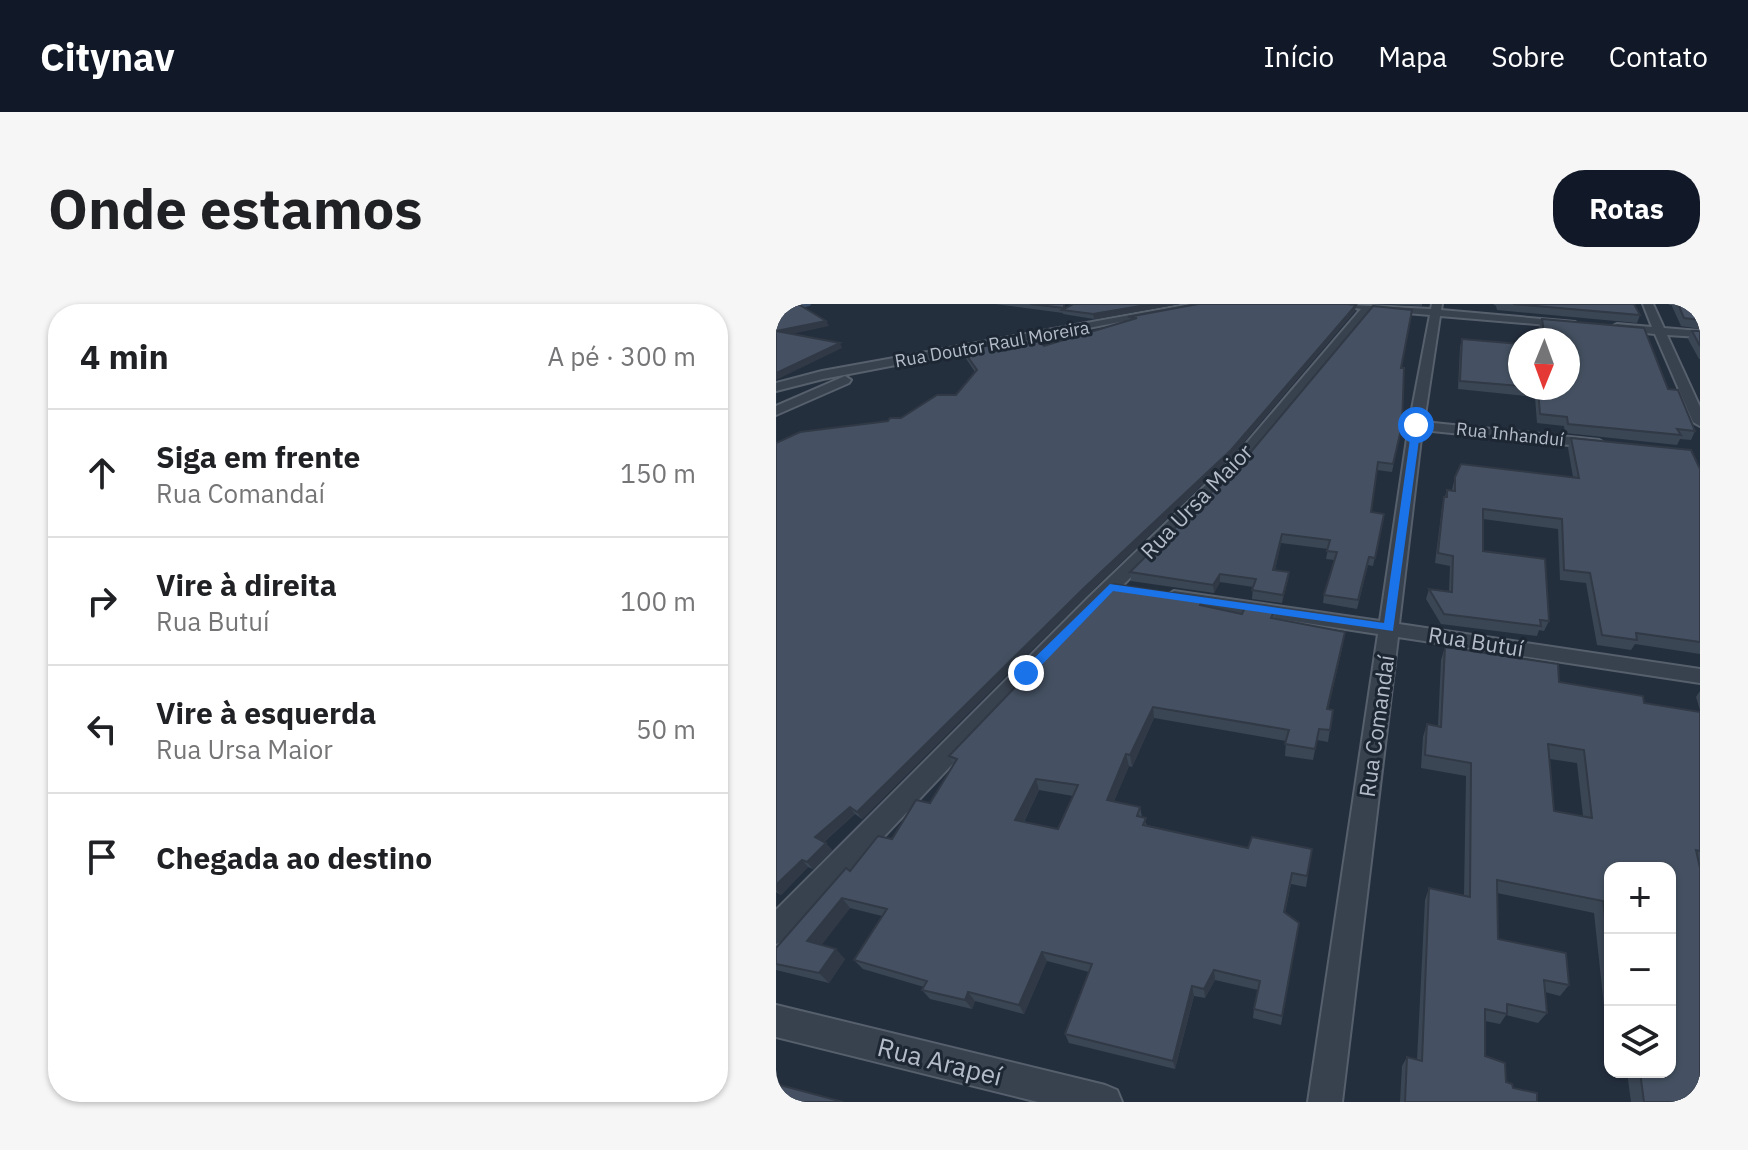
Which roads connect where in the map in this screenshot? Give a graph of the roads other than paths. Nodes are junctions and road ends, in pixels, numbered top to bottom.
1 (1208, 304) edge
2 (1334, 304) edge
3 (1648, 304) edge
4 (1370, 306) edge
5 (1436, 308) edge
6 (1582, 324) edge
7 (1597, 326) edge
8 (1659, 331) junction
9 (1700, 334) edge
10 (890, 362) junction
11 (776, 387) edge
12 (776, 411) edge
13 (1700, 422) edge
14 (1416, 425) junction
15 (1622, 446) edge
16 (1110, 587) junction
17 (1389, 628) junction
18 (1700, 676) edge
19 (776, 930) edge
20 (776, 1021) edge
21 (1105, 1102) edge
22 (1325, 1102) edge

1 - 10 street, Rua Doutor Raul Moreira
2 - 4 street
3 - 8 street
4 - 5 street
4 - 16 street, Rua Ursa Maior
5 - 6 street
5 - 14 street, Rua Comandaí
7 - 8 street
8 - 9 street
8 - 13 street
10 - 11 street, Rua Doutor Raul Moreira
10 - 12 street
14 - 15 street, Rua Inhanduí
14 - 17 street, Rua Comandaí
16 - 17 street, Rua Butuí
16 - 19 street, Rua Ursa Maior
17 - 18 street, Rua Butuí
17 - 22 street, Rua Comandaí
20 - 21 street, Rua Arapeí

